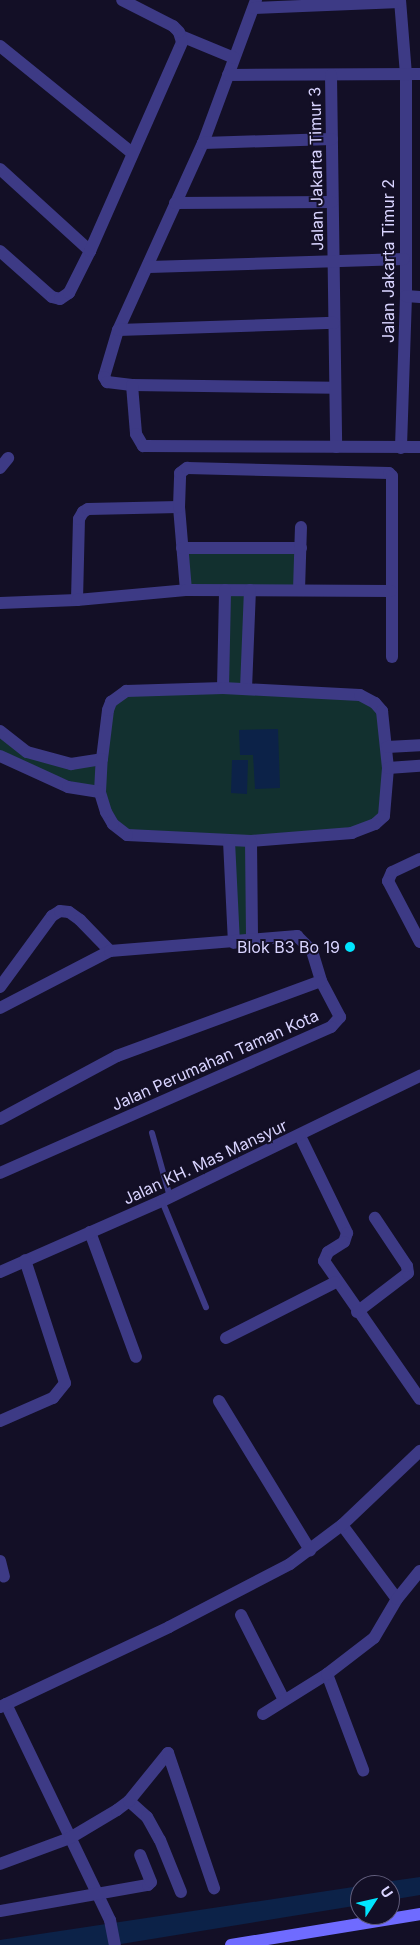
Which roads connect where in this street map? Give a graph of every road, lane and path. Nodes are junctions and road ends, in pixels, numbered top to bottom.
1 (122, 0) edge
2 (400, 1) edge
3 (255, 4) edge
4 (181, 36) junction
5 (0, 46) edge
6 (234, 58) junction
7 (406, 74) junction
8 (420, 74) edge
9 (331, 75) junction
10 (228, 76) junction
11 (332, 139) junction
12 (204, 142) junction
13 (132, 153) junction
14 (0, 169) edge
15 (332, 202) junction
16 (175, 203) junction
17 (0, 251) edge
18 (90, 251) junction
19 (404, 259) junction
20 (333, 264) junction
21 (149, 266) junction
22 (406, 296) junction
23 (420, 297) edge
24 (334, 323) junction
25 (118, 330) junction
26 (132, 385) junction
27 (335, 388) junction
28 (336, 447) junction
29 (420, 447) edge
30 (401, 448) junction
31 (179, 508) junction
32 (302, 527) dead end
33 (182, 548) junction
34 (301, 548) junction
35 (186, 590) junction
36 (224, 590) junction
37 (250, 590) junction
38 (299, 590) junction
39 (391, 590) junction
40 (76, 600) junction
41 (0, 603) edge
42 (392, 657) dead end
43 (223, 688) junction
44 (246, 689) junction
45 (0, 731) edge
46 (420, 745) edge
47 (387, 747) junction
48 (0, 756) edge
49 (102, 760) junction
50 (420, 766) edge
51 (388, 768) junction
52 (100, 792) junction
53 (229, 841) junction
54 (251, 841) junction
55 (420, 859) edge
56 (252, 941) junction
57 (420, 942) edge
58 (234, 943) junction
59 (110, 951) junction
60 (321, 981) junction
61 (0, 987) edge
62 (0, 1008) edge
63 (420, 1076) edge
64 (1, 1115) edge
65 (152, 1133) dead end
66 (300, 1136) junction
67 (0, 1173) edge
68 (166, 1199) junction
69 (375, 1218) dead end
70 (90, 1232) junction
71 (25, 1260) junction
72 (0, 1272) edge
73 (336, 1282) junction
74 (206, 1307) dead end
75 (357, 1312) junction
76 (226, 1338) dead end
77 (136, 1357) dead end
78 (420, 1399) edge
79 (219, 1401) dead end
80 (0, 1421) edge
81 (420, 1451) edge
82 (342, 1525) junction
83 (310, 1550) junction
84 (0, 1561) edge
85 (420, 1570) edge
86 (4, 1577) dead end
87 (397, 1599) junction
88 (241, 1615) dead end
89 (327, 1674) junction
90 (284, 1700) junction
91 (3, 1705) edge
92 (263, 1714) dead end
93 (363, 1770) dead end
94 (129, 1801) junction
95 (70, 1838) junction
96 (140, 1855) dead end
97 (0, 1864) edge
98 (214, 1888) dead end
99 (181, 1892) dead end
100 (95, 1894) junction
101 (0, 1911) edge
102 (420, 1914) edge
103 (116, 1945) edge
104 (231, 1945) edge

1 - 4 street
2 - 3 street
2 - 7 street, Jalan Jakarta Timur 2
3 - 6 street
4 - 6 street
4 - 13 street
5 - 13 street
6 - 10 street
7 - 8 street
7 - 9 street
7 - 19 street, Jalan Jakarta Timur 2
9 - 10 street
9 - 11 street, Jalan Jakarta Timur 3
10 - 12 street
11 - 12 street
11 - 15 street, Jalan Jakarta Timur 3
12 - 16 street
13 - 18 street
14 - 18 street
15 - 16 street
15 - 20 street, Jalan Jakarta Timur 3
16 - 21 street
17 - 18 street
19 - 20 street
19 - 22 street, Jalan Jakarta Timur 2
20 - 21 street
20 - 24 street, Jalan Jakarta Timur 3
21 - 25 street
22 - 23 street
22 - 30 street, Jalan Jakarta Timur 2
24 - 25 street
24 - 27 street, Jalan Jakarta Timur 3
25 - 26 street
26 - 27 street
26 - 28 street
27 - 28 street, Jalan Jakarta Timur 3
28 - 30 street
29 - 30 street
31 - 33 street
31 - 39 street
31 - 40 street
32 - 34 street
33 - 34 street
33 - 35 street
34 - 38 street
35 - 36 street
35 - 40 street
36 - 37 street
36 - 43 street
37 - 38 street
37 - 44 street
38 - 39 street
39 - 42 street
40 - 41 street
43 - 44 street
43 - 49 street
44 - 47 street
45 - 49 street
46 - 47 street
47 - 51 street
48 - 52 street
49 - 52 street
50 - 51 street
51 - 54 street
52 - 53 street
53 - 54 street
53 - 58 street
54 - 56 street
55 - 57 street
56 - 58 street, Jalan Perumahan Taman Kota
56 - 60 street, Jalan Perumahan Taman Kota
58 - 59 street, Jalan Perumahan Taman Kota
59 - 61 street
59 - 62 street
60 - 64 street
60 - 67 street, Jalan Perumahan Taman Kota
63 - 66 street, Jalan KH. Mas Mansyur
65 - 68 lane
66 - 68 street, Jalan KH. Mas Mansyur
66 - 73 street
68 - 70 street, Jalan KH. Mas Mansyur
68 - 74 lane
69 - 75 street
70 - 71 street, Jalan KH. Mas Mansyur
70 - 77 street
71 - 72 street, Jalan KH. Mas Mansyur
71 - 80 street
73 - 75 street
73 - 76 street
75 - 78 street
79 - 83 street
81 - 82 street
82 - 83 street
82 - 87 street
83 - 91 street
84 - 86 street
85 - 87 street
87 - 89 street
88 - 90 street
89 - 90 street
89 - 93 street
90 - 92 street
91 - 95 street
94 - 95 street
94 - 98 street
94 - 99 street
95 - 97 street
95 - 100 street
96 - 100 street
100 - 101 street
100 - 103 street
102 - 104 street

